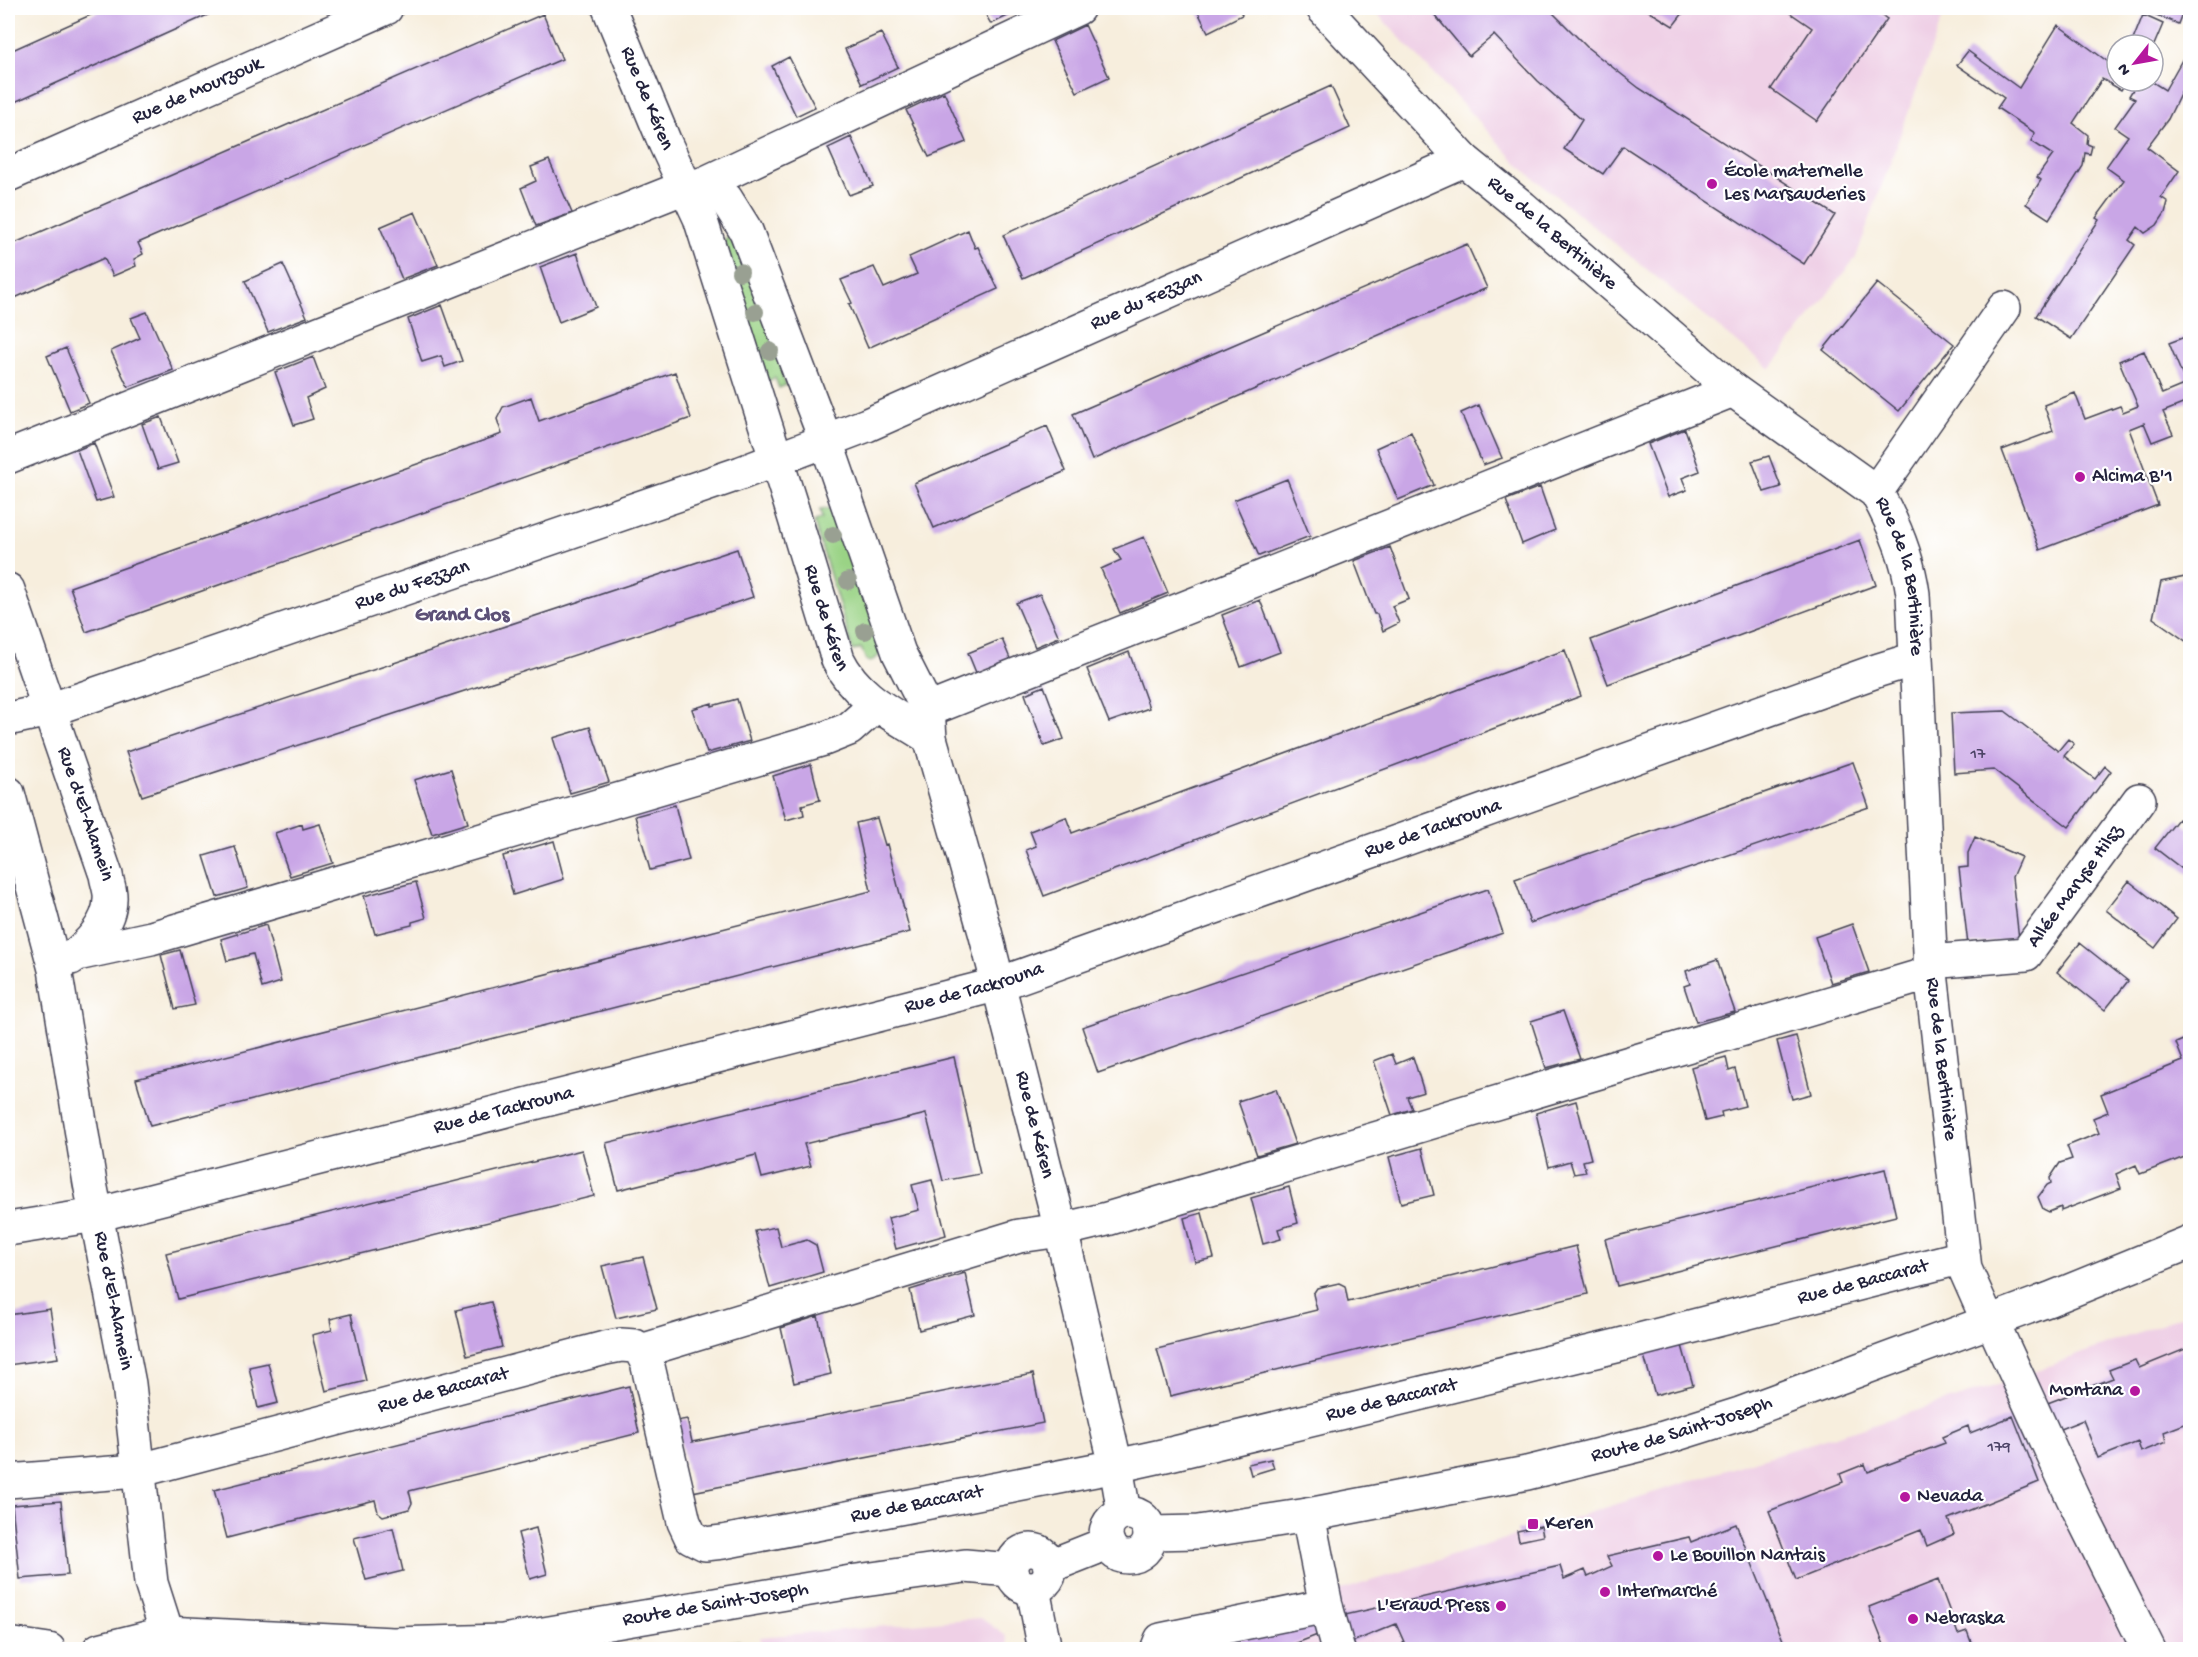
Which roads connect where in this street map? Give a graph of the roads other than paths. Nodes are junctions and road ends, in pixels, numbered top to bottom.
1 (386, 8) edge
2 (609, 8) edge
3 (1078, 8) edge
4 (1323, 8) edge
5 (1464, 160) junction
6 (8, 175) edge
7 (694, 185) junction
8 (2004, 308) dead end
9 (1733, 390) junction
10 (826, 441) junction
11 (8, 457) edge
12 (776, 459) junction
13 (1876, 492) junction
14 (8, 590) edge
15 (1915, 660) junction
16 (876, 705) junction
17 (49, 710) junction
18 (8, 719) edge
19 (929, 724) junction
20 (8, 793) edge
21 (2139, 800) dead end
22 (66, 962) junction
23 (1930, 968) junction
24 (999, 984) junction
25 (96, 1215) junction
26 (8, 1229) edge
27 (1061, 1230) junction
28 (2190, 1242) edge
29 (1963, 1257) junction
30 (1988, 1321) junction
31 (641, 1350) junction
32 (1116, 1467) junction
33 (137, 1471) junction
34 (8, 1481) edge
35 (1124, 1513) junction
36 (1308, 1515) junction
37 (1150, 1533) junction
38 (1108, 1543) junction
39 (1031, 1575) junction
40 (1326, 1606) junction
41 (166, 1633) junction
42 (1234, 1637) edge
43 (8, 1644) edge
44 (49, 1650) edge
45 (99, 1650) edge
46 (1045, 1650) edge
47 (1157, 1650) edge
48 (1338, 1650) edge
49 (2149, 1650) edge

1 - 6 street, Rue de Mourzouk
2 - 7 street, Rue de Kéren
3 - 7 street
4 - 5 street, Rue de la Bertinière
5 - 9 street, Rue de la Bertinière
5 - 10 street, Rue du Fezzan
7 - 10 street, Rue de Kéren
7 - 11 street
7 - 12 street, Rue de Kéren
8 - 13 street
9 - 13 street, Rue de la Bertinière
9 - 19 street
10 - 12 street
10 - 19 street, Rue de Kéren
12 - 16 street, Rue de Kéren
12 - 17 street, Rue du Fezzan
13 - 15 street, Rue de la Bertinière
14 - 17 street, Rue d'El-Alamein
15 - 23 street, Rue de la Bertinière
15 - 24 street, Rue de Tackrouna
16 - 19 street, Rue de Kéren
16 - 22 street
17 - 18 street
17 - 22 street, Rue d'El-Alamein
19 - 24 street, Rue de Kéren
20 - 22 street, Rue d'El-Alamein
21 - 23 street, Allée Maryse Hilsz
22 - 25 street, Rue d'El-Alamein
23 - 27 street, Allée Maryse Hilsz
23 - 29 street, Rue de la Bertinière
24 - 25 street, Rue de Tackrouna
24 - 27 street, Rue de Kéren
25 - 26 street, Rue de Tackrouna
25 - 33 street, Rue d'El-Alamein
27 - 31 street, Allée Maryse Hilsz
27 - 32 street, Rue de Kéren
28 - 30 street, Route de Saint-Joseph
29 - 30 street, Rue de la Bertinière
29 - 32 street, Rue de Baccarat
30 - 36 street, Route de Saint-Joseph
30 - 49 street, Rue de la Bertinière
31 - 32 street, Rue de Baccarat
31 - 33 street, Rue de Baccarat
32 - 35 street, Rue de Kéren
33 - 34 street, Rue de Baccarat
33 - 41 street, Rue d'El-Alamein
35 - 37 street
35 - 38 street
36 - 37 street, Route de Saint-Joseph
36 - 40 street
37 - 38 street
38 - 39 street, Route de Saint-Joseph
39 - 41 street, Route de Saint-Joseph
39 - 46 street
40 - 42 street
40 - 48 street
41 - 45 street, Route de Saint-Joseph
42 - 47 street
43 - 44 street

